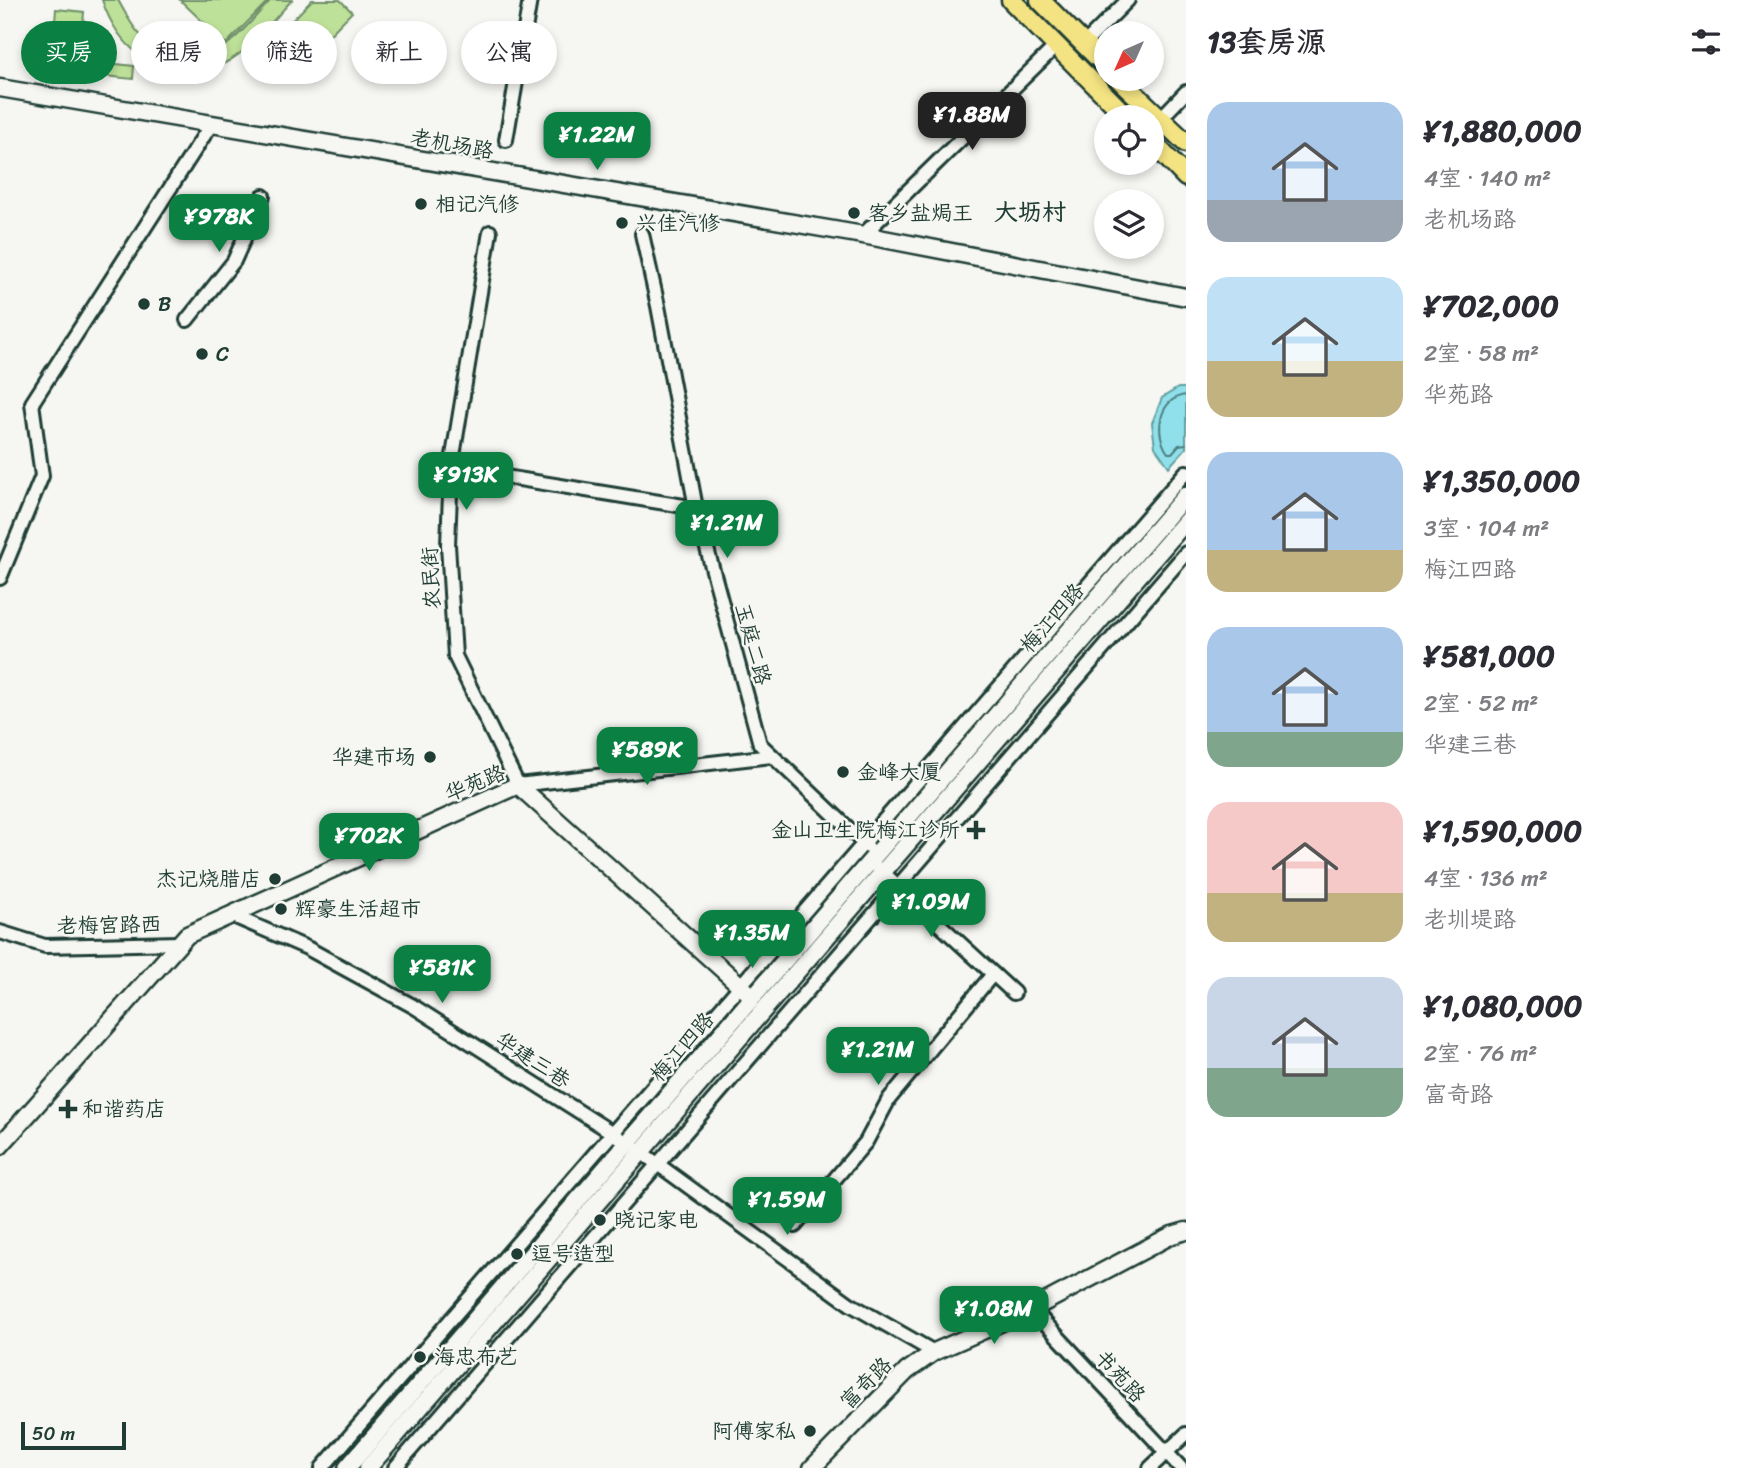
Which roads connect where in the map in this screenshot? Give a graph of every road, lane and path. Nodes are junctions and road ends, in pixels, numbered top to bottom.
1 (530, 0) edge
2 (1012, 0) edge
3 (1040, 0) edge
4 (1128, 0) edge
5 (1084, 44) junction
6 (1057, 45) junction
7 (1094, 54) edge
8 (0, 88) edge
9 (1131, 91) edge
10 (1186, 92) edge
11 (1115, 105) edge
12 (1144, 105) edge
13 (1164, 115) edge
14 (212, 123) junction
15 (1164, 124) edge
16 (506, 141) dead end
17 (1186, 143) edge
18 (1164, 154) edge
19 (1186, 177) edge
20 (263, 196) dead end
21 (489, 232) dead end
22 (642, 234) dead end
23 (863, 235) junction
24 (1186, 298) edge
25 (187, 320) dead end
26 (451, 468) junction
27 (1186, 472) edge
28 (1186, 495) edge
29 (696, 508) junction
30 (1186, 522) edge
31 (1186, 553) edge
32 (0, 578) edge
33 (772, 755) junction
34 (519, 785) junction
35 (873, 858) junction
36 (231, 915) junction
37 (0, 932) edge
38 (180, 943) junction
39 (993, 974) junction
40 (1014, 993) dead end
41 (753, 997) junction
42 (627, 1143) junction
43 (0, 1146) edge
44 (795, 1226) dead end
45 (1186, 1231) edge
46 (1032, 1309) junction
47 (934, 1352) junction
48 (1186, 1434) edge
49 (1165, 1452) junction
50 (322, 1468) edge
51 (347, 1468) edge
52 (368, 1468) edge
53 (395, 1468) edge
54 (812, 1468) edge
55 (1150, 1468) edge
56 (1181, 1468) edge

1 - 16 street
2 - 6 main road
3 - 5 main road
4 - 5 street
5 - 7 main road
6 - 11 main road
6 - 23 street
8 - 14 street, 老机场路
9 - 12 main road
10 - 13 street
14 - 23 street, 老机场路
14 - 32 street
15 - 17 main road
18 - 19 main road
20 - 25 street
21 - 26 street, 农民街
22 - 29 street, 玉庭二路
23 - 24 street, 老机场路
26 - 29 street
26 - 34 street, 农民街
27 - 50 street
28 - 35 street, 梅江四路
29 - 33 street, 玉庭二路
30 - 52 street, 梅江四路
31 - 53 street
33 - 34 street
33 - 35 street, 玉庭二路
34 - 36 street, 华苑路
34 - 41 street, 华苑路
35 - 39 street, 玉庭二路
35 - 41 street, 梅江四路
36 - 38 street, 华苑路
36 - 42 street, 华建三巷
37 - 38 street, 老梅宮路西
38 - 43 street, 华苑路
39 - 40 street, 玉庭二路
39 - 44 street
41 - 42 street, 梅江四路
42 - 47 street, 华建三巷
42 - 51 street, 梅江四路
45 - 46 street, 富奇路
46 - 47 street, 富奇路
46 - 49 street, 书苑路
47 - 54 street, 富奇路
48 - 49 street
49 - 55 street
49 - 56 street, 书苑路

